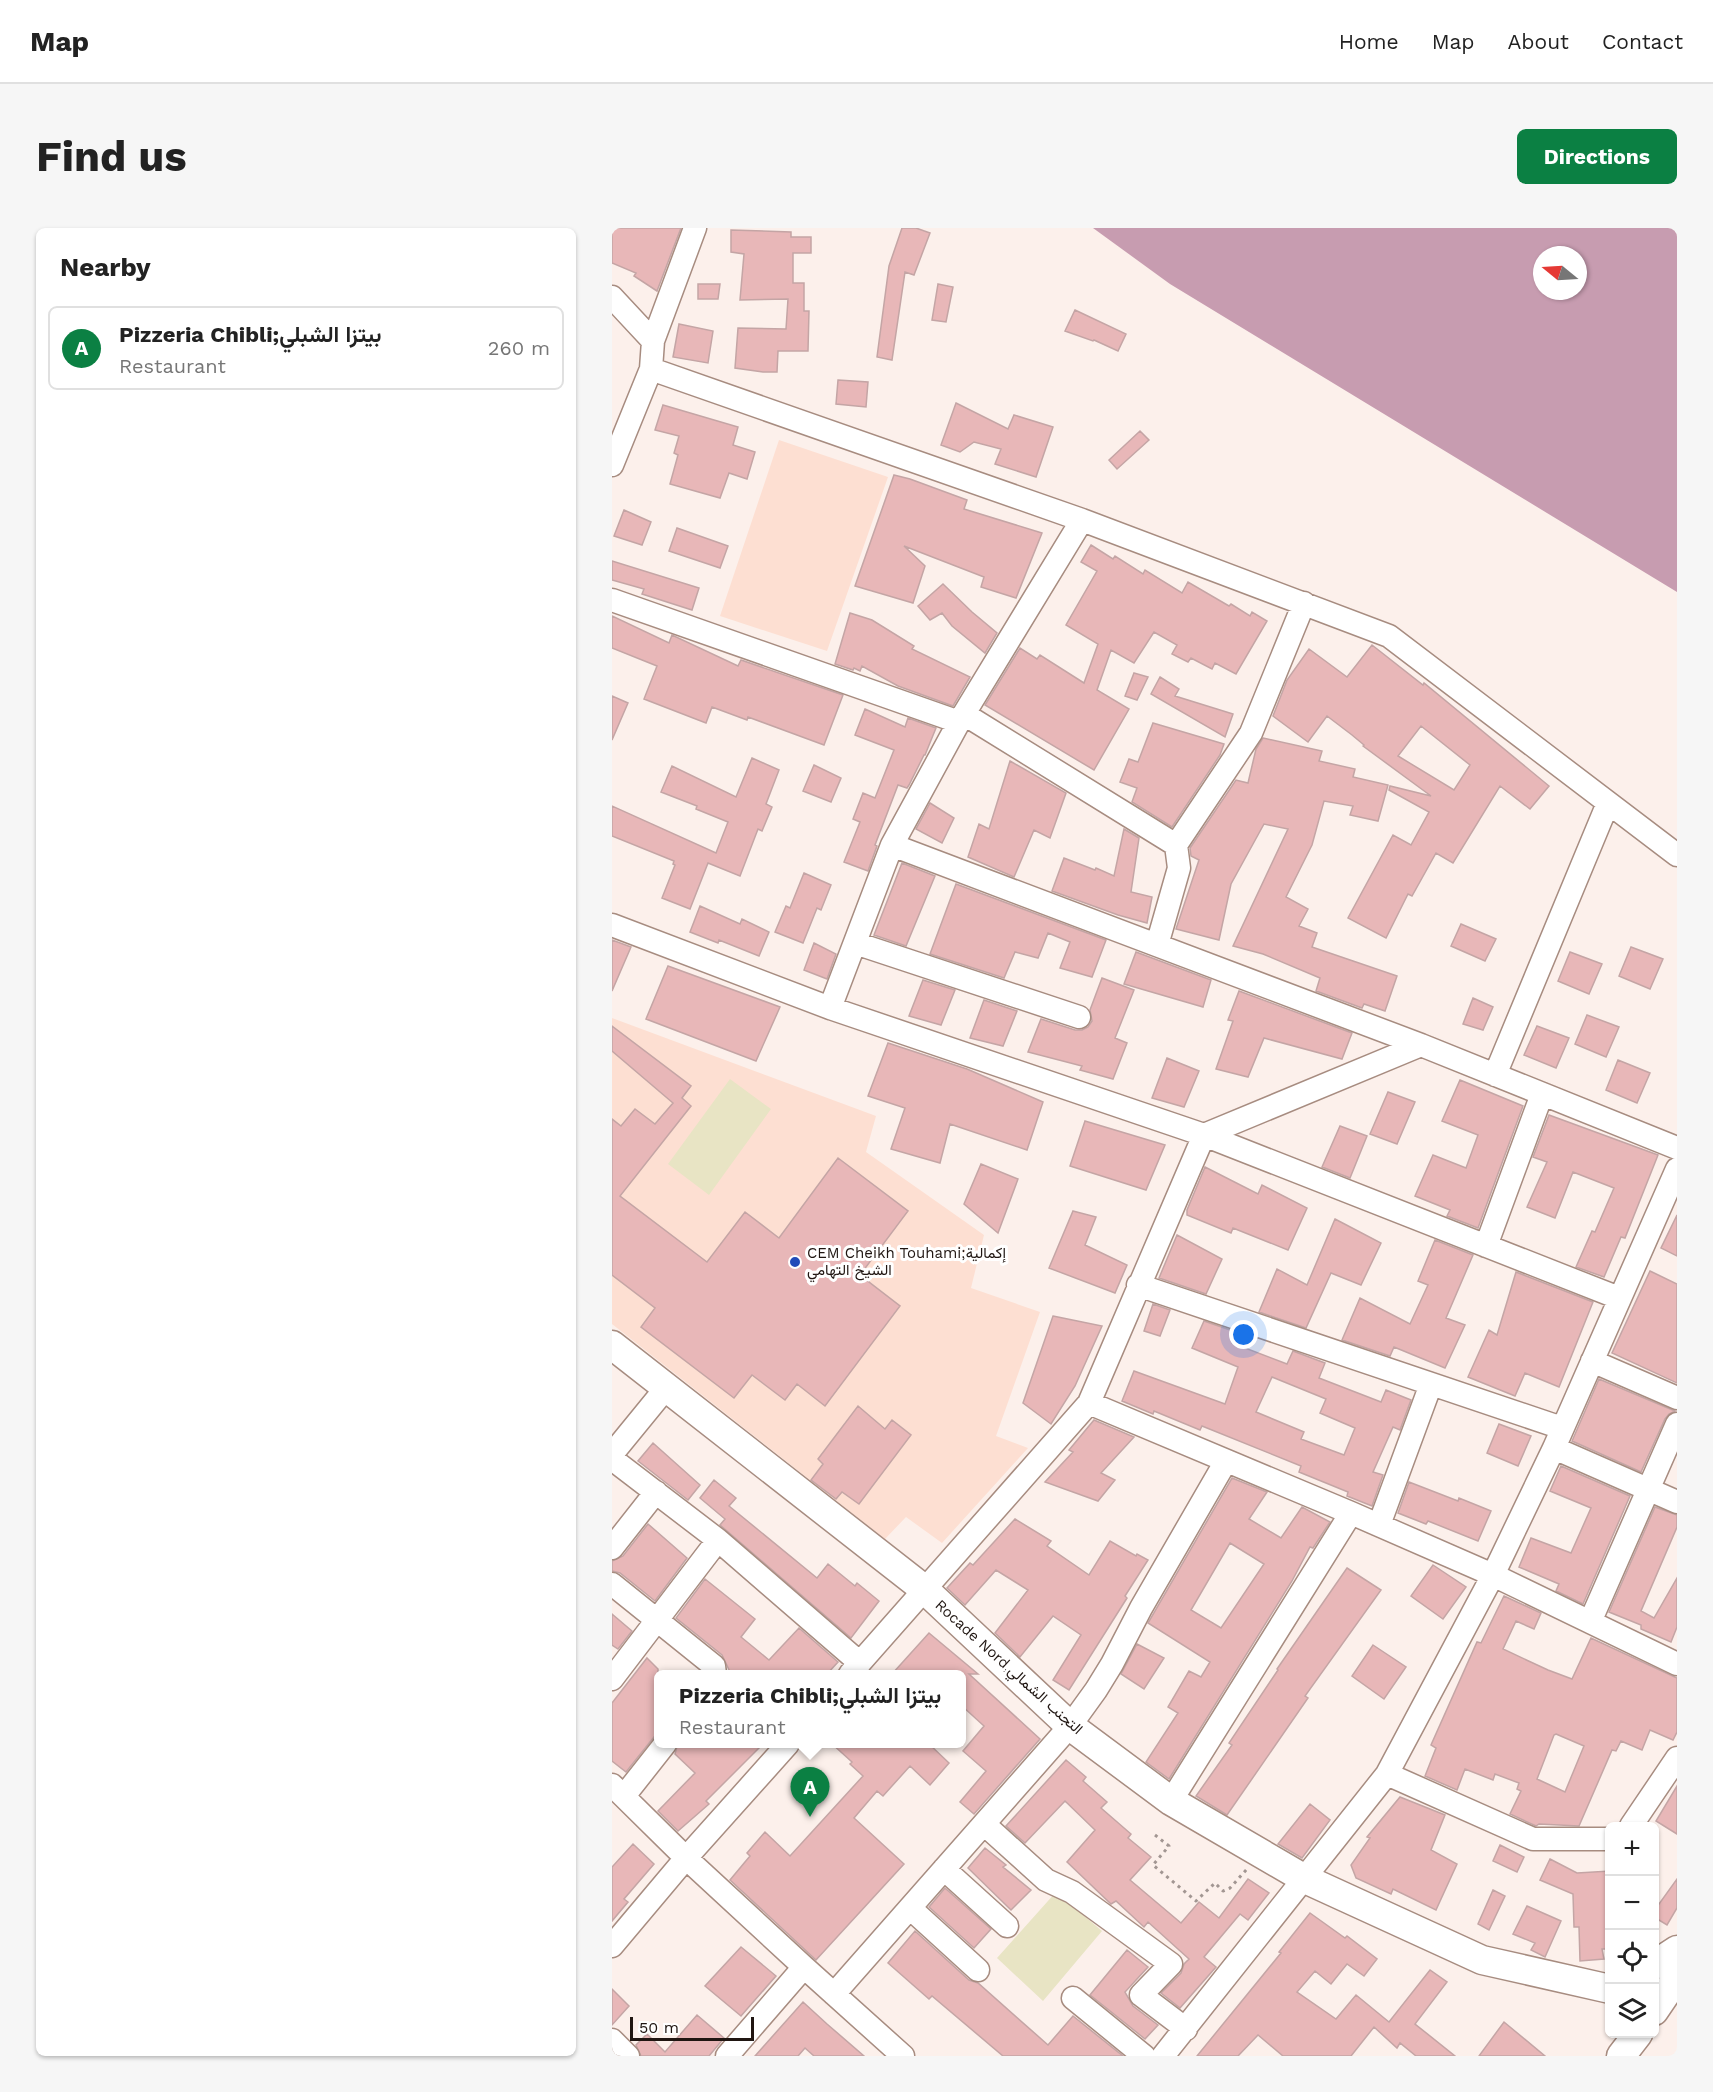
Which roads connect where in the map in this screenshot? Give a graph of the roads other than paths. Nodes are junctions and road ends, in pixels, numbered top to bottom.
1 (695, 228) edge
2 (612, 297) edge
3 (653, 341) junction
4 (651, 369) junction
5 (612, 465) edge
6 (1082, 520) junction
7 (612, 600) edge
8 (1304, 603) junction
9 (961, 718) junction
10 (1608, 802) junction
11 (892, 845) junction
12 (1176, 845) junction
13 (1677, 855) edge
14 (612, 925) edge
15 (855, 943) junction
16 (1157, 945) junction
17 (830, 1008) junction
18 (1080, 1017) dead end
19 (1421, 1045) junction
20 (1494, 1075) junction
21 (1542, 1094) junction
22 (1203, 1135) junction
23 (1674, 1143) edge
24 (1677, 1169) edge
25 (1486, 1246) junction
26 (1138, 1285) junction
27 (1619, 1298) junction
28 (612, 1345) edge
29 (1592, 1361) junction
30 (1431, 1384) junction
31 (666, 1388) junction
32 (1677, 1398) edge
33 (1089, 1403) junction
34 (1677, 1424) edge
35 (1558, 1438) junction
36 (612, 1454) edge
37 (612, 1459) edge
38 (1226, 1461) junction
39 (1648, 1488) junction
40 (656, 1492) junction
41 (1677, 1502) edge
42 (1351, 1513) junction
43 (1379, 1525) junction
44 (718, 1540) junction
45 (612, 1548) edge
46 (1493, 1575) junction
47 (612, 1584) edge
48 (924, 1589) junction
49 (657, 1621) junction
50 (1590, 1622) junction
51 (1677, 1664) edge
52 (855, 1669) edge
53 (714, 1670) edge
54 (612, 1679) edge
55 (1070, 1726) junction
56 (660, 1748) edge
57 (785, 1748) edge
58 (1677, 1758) edge
59 (1388, 1774) junction
60 (618, 1790) edge
61 (1171, 1801) junction
62 (1634, 1822) edge
63 (984, 1824) junction
64 (1605, 1839) edge
65 (686, 1858) junction
66 (944, 1869) junction
67 (1305, 1879) junction
68 (910, 1908) junction
69 (1007, 1926) dead end
70 (612, 1946) edge
71 (1677, 1950) edge
72 (1659, 1962) edge
73 (804, 1967) junction
74 (978, 1970) dead end
75 (1605, 1972) edge
76 (1546, 1975) junction
77 (1677, 1977) edge
78 (1605, 1988) edge
79 (834, 1994) junction
80 (1073, 1998) dead end
81 (1662, 2004) edge
82 (1186, 2029) junction
83 (1635, 2038) edge
84 (612, 2040) edge
85 (628, 2056) edge
86 (727, 2056) edge
87 (903, 2056) edge
88 (1144, 2056) edge
89 (1163, 2056) edge
90 (1621, 2056) edge

1 - 3 street
2 - 3 street
3 - 4 street
4 - 5 street
4 - 6 street
6 - 8 street
6 - 9 street
7 - 9 street
8 - 10 street
8 - 12 street
9 - 11 street
9 - 12 street
10 - 13 street
10 - 20 street
11 - 15 street
11 - 16 street
12 - 16 street
14 - 17 street
15 - 17 street
15 - 18 street
16 - 19 street
17 - 22 street
19 - 20 street
19 - 22 street
20 - 21 street
21 - 23 street
21 - 25 street
22 - 25 street
22 - 26 street
24 - 27 street
25 - 27 street
26 - 30 street
26 - 33 street
27 - 29 street
28 - 31 main road, Rocade Nord,التجنب الشمالي
29 - 32 street
29 - 35 street
30 - 35 street
30 - 43 street
31 - 36 street
31 - 48 main road, Rocade Nord,التجنب الشمالي
33 - 38 street
33 - 48 street
34 - 39 street
35 - 39 street
35 - 46 street
37 - 40 street
38 - 42 street
38 - 55 street
39 - 41 street
39 - 50 street
40 - 44 street
40 - 45 street
42 - 43 street
42 - 61 street
43 - 46 street
44 - 49 street
44 - 52 street
46 - 50 street
46 - 59 street
47 - 49 street
48 - 52 street
48 - 55 main road, Rocade Nord,التجنب الشمالي
49 - 53 street
49 - 54 street
50 - 51 street
55 - 61 main road, Rocade Nord,التجنب الشمالي
55 - 63 street
56 - 60 street
57 - 65 street
58 - 62 street
59 - 64 street
59 - 67 street
60 - 65 street
61 - 67 main road, Rocade Nord,التجنب الشمالي
63 - 66 street
63 - 82 street
65 - 70 street
65 - 73 street
66 - 68 street
66 - 69 street
67 - 76 main road, Rocade Nord,التجنب الشمالي
67 - 82 street
68 - 74 street
68 - 79 street
71 - 72 main road
73 - 79 street
73 - 86 street
75 - 76 main road
76 - 78 main road, Rocade Nord,التجنب الشمالي
77 - 81 main road
79 - 87 street
80 - 88 street
82 - 89 street
83 - 90 main road
84 - 85 street

